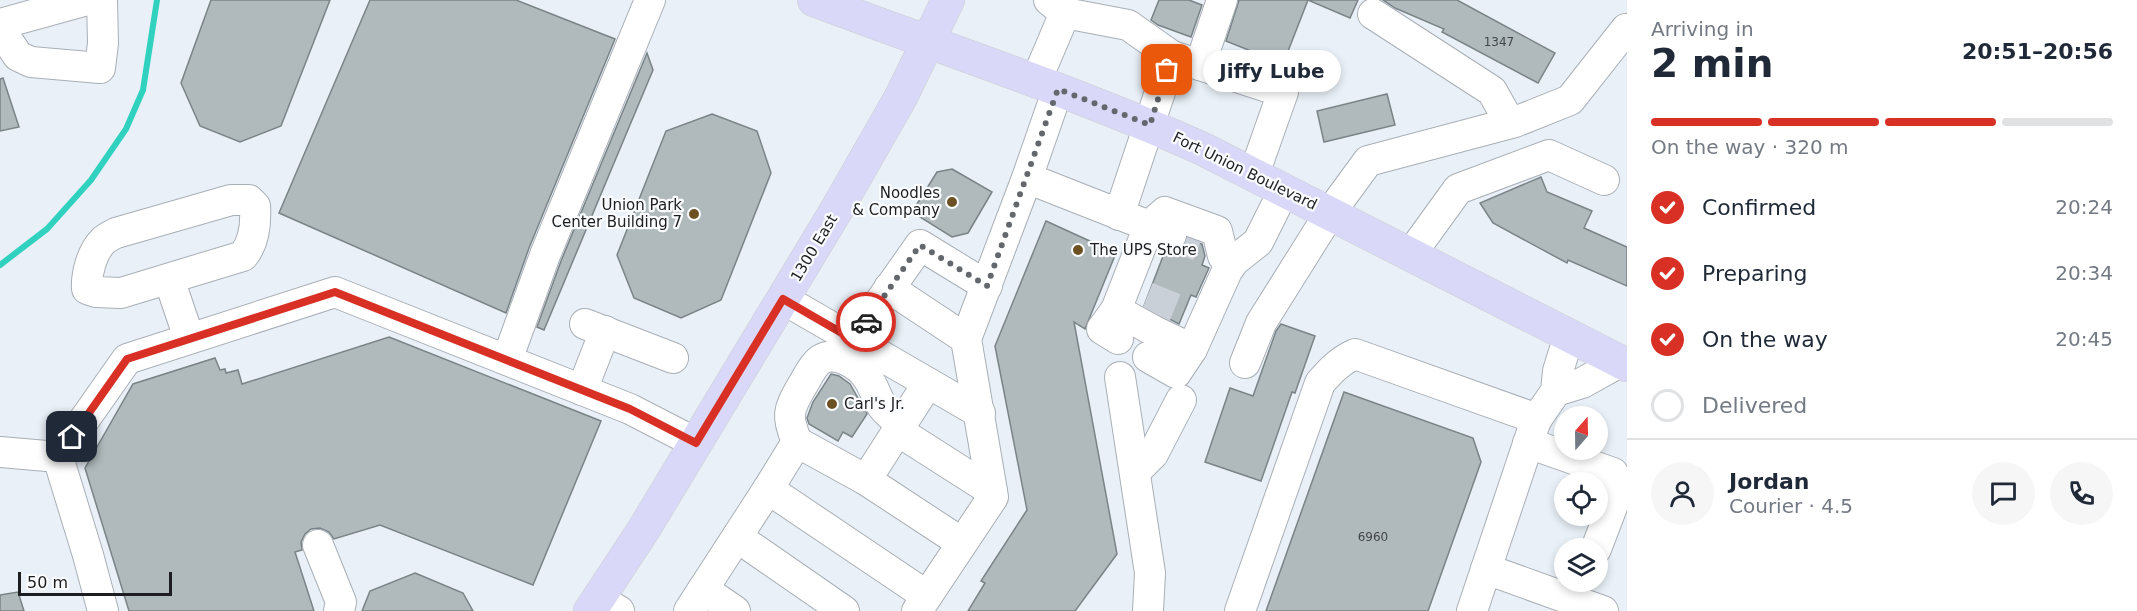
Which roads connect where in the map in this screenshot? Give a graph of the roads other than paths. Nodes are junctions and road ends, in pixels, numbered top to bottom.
1 (87, 0) edge
2 (102, 0) edge
3 (650, 0) edge
4 (814, 0) edge
5 (948, 0) edge
6 (1222, 0) edge
7 (1057, 7) edge
8 (1373, 14) dead end
9 (0, 24) edge
10 (0, 29) edge
11 (1626, 29) edge
12 (928, 42) junction
13 (1172, 56) junction
14 (1200, 65) junction
15 (1047, 85) junction
16 (1510, 123) junction
17 (1150, 125) junction
18 (1254, 174) junction
19 (1027, 177) junction
20 (1604, 180) dead end
21 (1284, 190) junction
22 (1330, 213) junction
23 (1119, 215) junction
24 (1160, 230) junction
25 (1411, 254) junction
26 (1222, 255) junction
27 (169, 279) junction
28 (987, 286) junction
29 (890, 288) junction
30 (783, 299) junction
31 (1569, 336) junction
32 (189, 339) junction
33 (966, 339) junction
34 (854, 340) junction
35 (1192, 348) junction
36 (1148, 357) dead end
37 (673, 358) dead end
38 (507, 360) junction
39 (1245, 363) dead end
40 (1623, 364) edge
41 (1120, 377) dead end
42 (928, 383) junction
43 (582, 390) junction
44 (1556, 391) junction
45 (1181, 400) dead end
46 (980, 413) junction
47 (900, 428) junction
48 (1533, 431) junction
49 (797, 442) junction
50 (696, 443) junction
51 (0, 452) edge
52 (58, 457) junction
53 (1135, 472) junction
54 (866, 480) junction
55 (768, 489) junction
56 (992, 491) junction
57 (736, 537) junction
58 (1600, 538) edge
59 (962, 543) junction
60 (318, 545) dead end
61 (1486, 568) junction
62 (1588, 598) edge
63 (696, 600) edge
64 (922, 604) edge
65 (603, 607) edge
66 (103, 611) edge
67 (339, 611) edge
68 (735, 611) edge
69 (844, 611) edge
70 (1148, 611) edge
71 (1240, 611) edge
72 (1472, 611) edge

1 - 9 lane
2 - 10 lane
3 - 38 lane
4 - 12 main road, Fort Union Boulevard
5 - 12 main road, 1300 East
6 - 14 lane
7 - 13 lane
7 - 15 lane
8 - 16 lane
11 - 16 lane
12 - 15 main road, Fort Union Boulevard
12 - 30 main road, 1300 East
13 - 14 lane
13 - 17 lane
14 - 18 lane
15 - 17 main road, Fort Union Boulevard
15 - 19 lane
16 - 22 lane
17 - 18 main road, Fort Union Boulevard
17 - 23 lane
18 - 21 main road, Fort Union Boulevard
19 - 23 lane
19 - 28 lane
20 - 25 lane
21 - 22 main road, Fort Union Boulevard
21 - 26 lane
22 - 25 main road, Fort Union Boulevard
22 - 39 lane
23 - 24 lane
24 - 26 lane
24 - 35 lane
25 - 31 main road, Fort Union Boulevard
26 - 35 lane
27 - 27 lane
27 - 32 lane
28 - 29 lane
28 - 33 lane
29 - 33 lane
29 - 34 lane
30 - 34 lane
30 - 50 main road, 1300 East
31 - 40 main road, Fort Union Boulevard
31 - 44 lane
32 - 38 lane
32 - 52 lane
33 - 46 lane
34 - 42 lane
35 - 36 lane
37 - 43 lane
38 - 43 lane
40 - 44 lane
41 - 53 lane
42 - 46 lane
42 - 47 lane
43 - 50 lane
44 - 48 lane
45 - 53 lane
46 - 56 lane
47 - 49 lane
47 - 54 lane
47 - 56 lane
48 - 58 lane
48 - 61 lane
48 - 71 lane
49 - 54 lane
49 - 55 lane
50 - 65 main road, 1300 East
51 - 52 lane
52 - 66 lane
53 - 70 lane
54 - 59 lane
55 - 57 lane
55 - 64 lane
56 - 59 lane
57 - 63 lane
57 - 69 lane
59 - 64 lane
60 - 67 lane
61 - 62 lane
61 - 72 lane
63 - 68 lane

